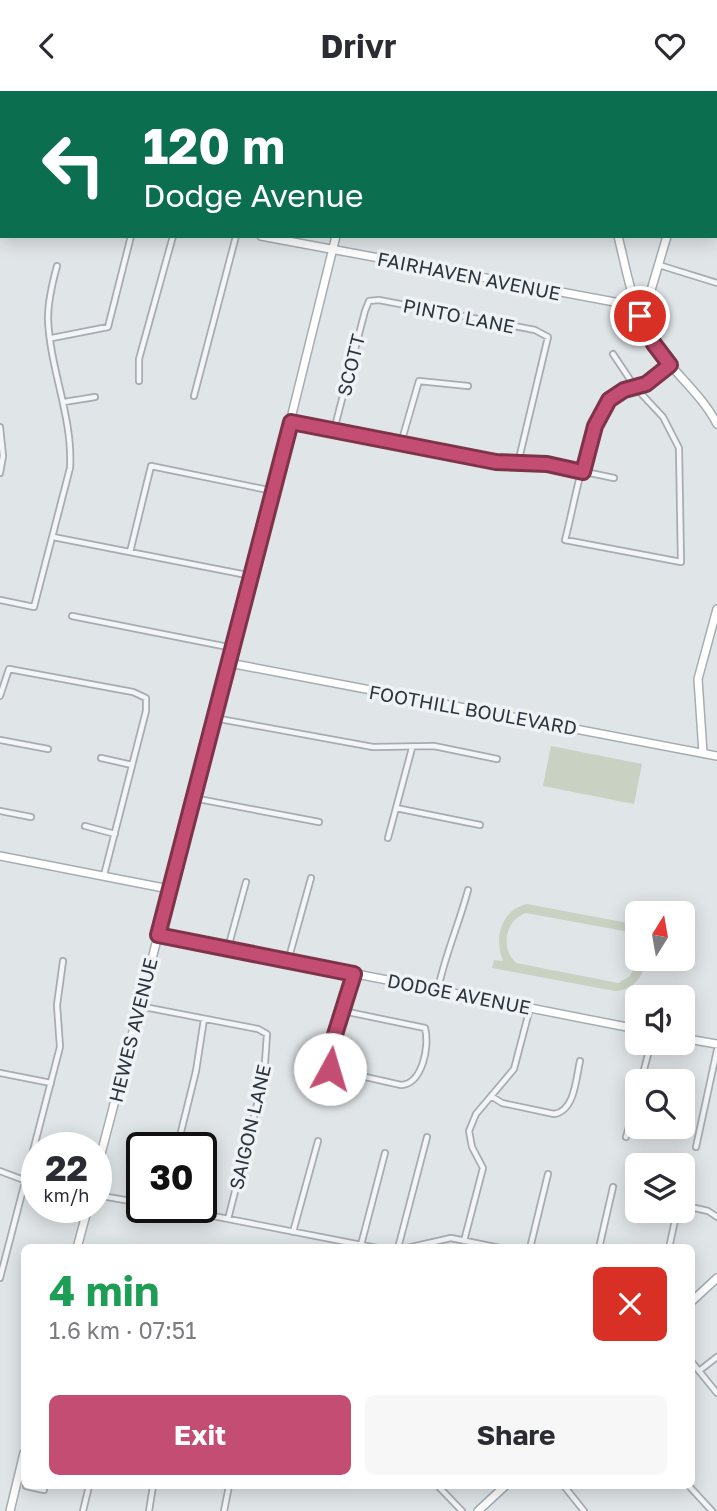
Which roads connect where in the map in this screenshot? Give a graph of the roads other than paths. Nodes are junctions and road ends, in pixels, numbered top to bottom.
1 (130, 238) edge
2 (172, 238) edge
3 (235, 238) edge
4 (336, 238) edge
5 (619, 238) edge
6 (666, 238) edge
7 (288, 239) edge
8 (333, 250) junction
9 (659, 265) junction
10 (57, 266) dead end
11 (717, 283) edge
12 (369, 301) joint
13 (636, 306) junction
14 (52, 338) junction
15 (613, 354) dead end
16 (670, 365) junction
17 (139, 381) dead end
18 (468, 386) dead end
19 (635, 387) junction
20 (194, 396) dead end
21 (95, 397) dead end
22 (64, 402) junction
23 (291, 422) junction
24 (717, 424) edge
25 (0, 427) edge
26 (334, 430) junction
27 (401, 443) junction
28 (518, 463) junction
29 (583, 472) junction
30 (0, 473) edge
31 (614, 478) dead end
32 (274, 491) junction
33 (53, 537) junction
34 (130, 552) junction
35 (252, 576) junction
36 (0, 600) edge
37 (717, 609) edge
38 (72, 616) dead end
39 (233, 648) junction
40 (229, 663) junction
41 (0, 696) edge
42 (213, 718) junction
43 (0, 740) edge
44 (412, 748) junction
45 (48, 749) dead end
46 (703, 753) junction
47 (717, 756) edge
48 (101, 758) dead end
49 (497, 759) dead end
50 (132, 765) junction
51 (192, 798) junction
52 (396, 808) junction
53 (0, 811) edge
54 (31, 817) dead end
55 (319, 822) dead end
56 (480, 825) dead end
57 (85, 826) dead end
58 (115, 834) junction
59 (388, 838) dead end
60 (0, 856) edge
61 (104, 876) junction
62 (311, 878) dead end
63 (246, 882) dead end
64 (169, 889) junction
65 (468, 890) dead end
66 (158, 935) junction
67 (228, 949) junction
68 (63, 961) dead end
69 (288, 961) junction
70 (354, 974) junction
71 (438, 990) junction
72 (139, 1006) junction
73 (530, 1008) junction
74 (343, 1011) junction
75 (204, 1019) junction
76 (625, 1027) edge
77 (695, 1040) edge
78 (717, 1044) edge
79 (717, 1050) edge
80 (580, 1061) dead end
81 (0, 1073) edge
82 (51, 1083) junction
83 (491, 1096) junction
84 (38, 1132) edge
85 (107, 1132) edge
86 (181, 1132) edge
87 (427, 1137) dead end
88 (318, 1141) dead end
89 (696, 1147) dead end
90 (385, 1153) dead end
91 (0, 1171) edge
92 (548, 1174) dead end
93 (21, 1180) edge
94 (613, 1187) dead end
95 (21, 1197) edge
96 (695, 1208) edge
97 (217, 1217) edge
98 (717, 1217) edge
99 (228, 1219) junction
100 (84, 1223) edge
101 (674, 1223) edge
102 (293, 1232) junction
103 (464, 1241) junction
104 (78, 1244) edge
105 (356, 1244) edge
106 (361, 1244) edge
107 (399, 1244) edge
108 (421, 1244) edge
109 (479, 1244) edge
110 (531, 1244) edge
111 (600, 1244) edge
112 (670, 1244) edge
113 (0, 1278) edge
114 (717, 1278) edge
115 (695, 1298) edge
116 (717, 1357) edge
117 (695, 1366) edge
118 (699, 1371) junction
119 (717, 1393) edge
120 (21, 1487) edge
121 (40, 1489) edge
122 (88, 1489) edge
123 (153, 1489) edge
124 (228, 1489) edge
125 (441, 1489) edge
126 (502, 1489) edge
127 (566, 1489) edge
128 (692, 1489) edge
129 (44, 1490) dead end
130 (10, 1511) edge
131 (83, 1511) edge
132 (149, 1511) edge
133 (224, 1511) edge
134 (462, 1511) edge
135 (478, 1511) edge
136 (584, 1511) edge
137 (712, 1511) edge

1 - 14 street
2 - 17 street
3 - 20 street
4 - 8 street, HEWES AVENUE
5 - 13 street
6 - 9 street
7 - 8 street, FAIRHAVEN AVENUE
8 - 13 street, FAIRHAVEN AVENUE
8 - 23 street, HEWES AVENUE
9 - 11 street
9 - 13 street
10 - 14 street
12 - 26 street, SCOTT
12 - 28 street, PINTO LANE
13 - 16 street
14 - 22 street
15 - 19 street
16 - 19 street
16 - 24 street
18 - 27 street
19 - 29 street
19 - 29 street
21 - 22 street
22 - 33 street
23 - 26 street
23 - 32 street, HEWES AVENUE
25 - 30 street
26 - 27 street
27 - 28 street
28 - 29 street
29 - 31 street
32 - 34 street
32 - 35 street, HEWES AVENUE
33 - 34 street
33 - 36 street
34 - 35 street
35 - 39 street, HEWES AVENUE
37 - 46 street
38 - 39 street
39 - 40 street, HEWES AVENUE
40 - 42 street, HEWES AVENUE
40 - 46 street, FOOTHILL BOULEVARD
41 - 50 street
42 - 44 street
42 - 51 street, HEWES AVENUE
43 - 45 street
44 - 49 street
44 - 52 street
46 - 47 street, FOOTHILL BOULEVARD
48 - 50 street
50 - 58 street
51 - 55 street
51 - 64 street, HEWES AVENUE
52 - 56 street
52 - 59 street
53 - 54 street
57 - 58 street
58 - 61 street
60 - 61 street
61 - 64 street
62 - 69 street
63 - 67 street
64 - 66 street, HEWES AVENUE
65 - 71 street
66 - 67 street, DODGE AVENUE
66 - 72 street, HEWES AVENUE
67 - 69 street, DODGE AVENUE
68 - 82 street
69 - 70 street, DODGE AVENUE
70 - 71 street, DODGE AVENUE
70 - 74 street
71 - 73 street, DODGE AVENUE
72 - 75 street
72 - 85 street, HEWES AVENUE
73 - 76 street, DODGE AVENUE
73 - 83 street
74 - 74 street
75 - 86 street
75 - 99 street, SAIGON LANE
77 - 78 street
79 - 89 street
80 - 83 street
81 - 82 street
82 - 84 street
83 - 103 street
87 - 107 street
88 - 102 street
90 - 106 street
91 - 93 street
92 - 110 street
94 - 111 street
95 - 113 street
96 - 98 street
97 - 99 street
99 - 102 street
100 - 104 street
101 - 112 street
102 - 105 street
103 - 108 street
103 - 109 street
114 - 115 street
116 - 118 street
117 - 118 street
118 - 119 street
120 - 130 street
121 - 129 street
122 - 131 street
123 - 132 street
124 - 133 street
125 - 134 street
126 - 135 street
127 - 136 street
128 - 137 street

